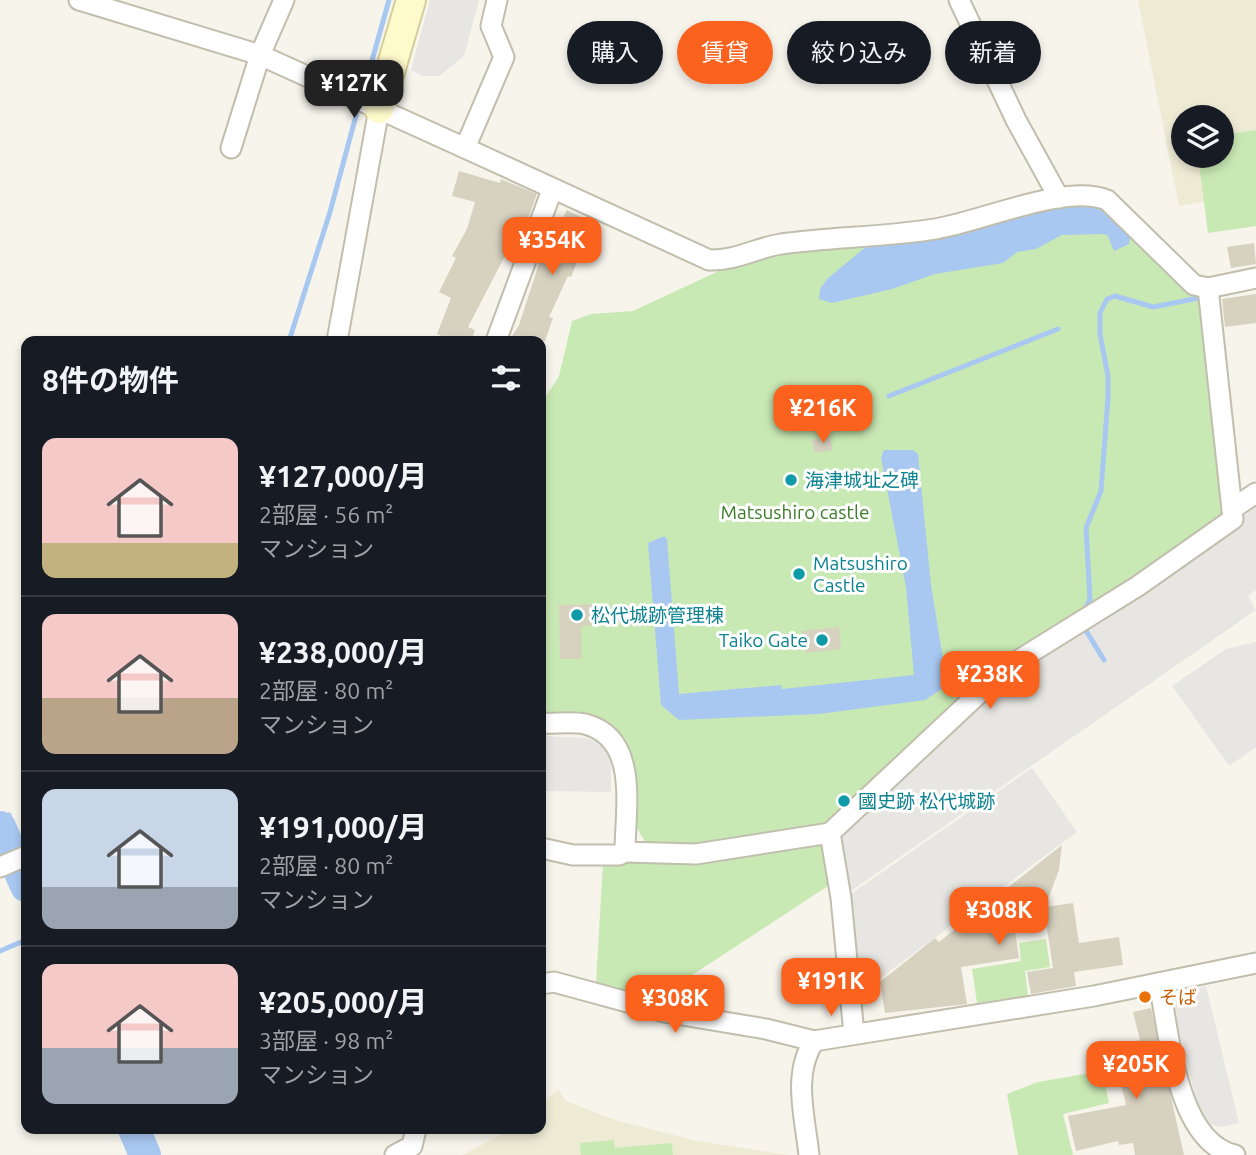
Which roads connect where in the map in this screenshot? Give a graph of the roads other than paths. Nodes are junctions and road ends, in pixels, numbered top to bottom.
1 (79, 0) edge
2 (285, 0) edge
3 (411, 0) edge
4 (497, 0) edge
5 (959, 0) edge
6 (260, 55) junction
7 (379, 109) junction
8 (231, 148) dead end
9 (465, 148) junction
10 (552, 190) junction
11 (1059, 198) junction
12 (1256, 278) edge
13 (1208, 288) junction
14 (338, 336) edge
15 (498, 336) edge
16 (1256, 493) edge
17 (1232, 509) junction
18 (546, 723) edge
19 (830, 832) junction
20 (546, 849) edge
21 (625, 852) junction
22 (21, 858) edge
23 (0, 867) edge
24 (1256, 963) edge
25 (546, 983) edge
26 (1159, 983) junction
27 (854, 1034) junction
28 (814, 1041) junction
29 (415, 1134) edge
30 (396, 1155) edge
31 (808, 1155) edge
32 (1235, 1155) edge

1 - 6 street
2 - 6 street
3 - 7 street
4 - 9 street
5 - 11 street
6 - 7 street
6 - 8 street
7 - 9 street
7 - 14 street
9 - 10 street
10 - 11 street
10 - 15 street
11 - 13 street
12 - 13 street
13 - 17 street
16 - 17 street
17 - 19 street
18 - 21 street
19 - 21 street
19 - 27 street
20 - 21 street
22 - 23 street
24 - 26 street
25 - 28 street
26 - 27 street
26 - 32 street
27 - 28 street
28 - 31 street
29 - 30 street

